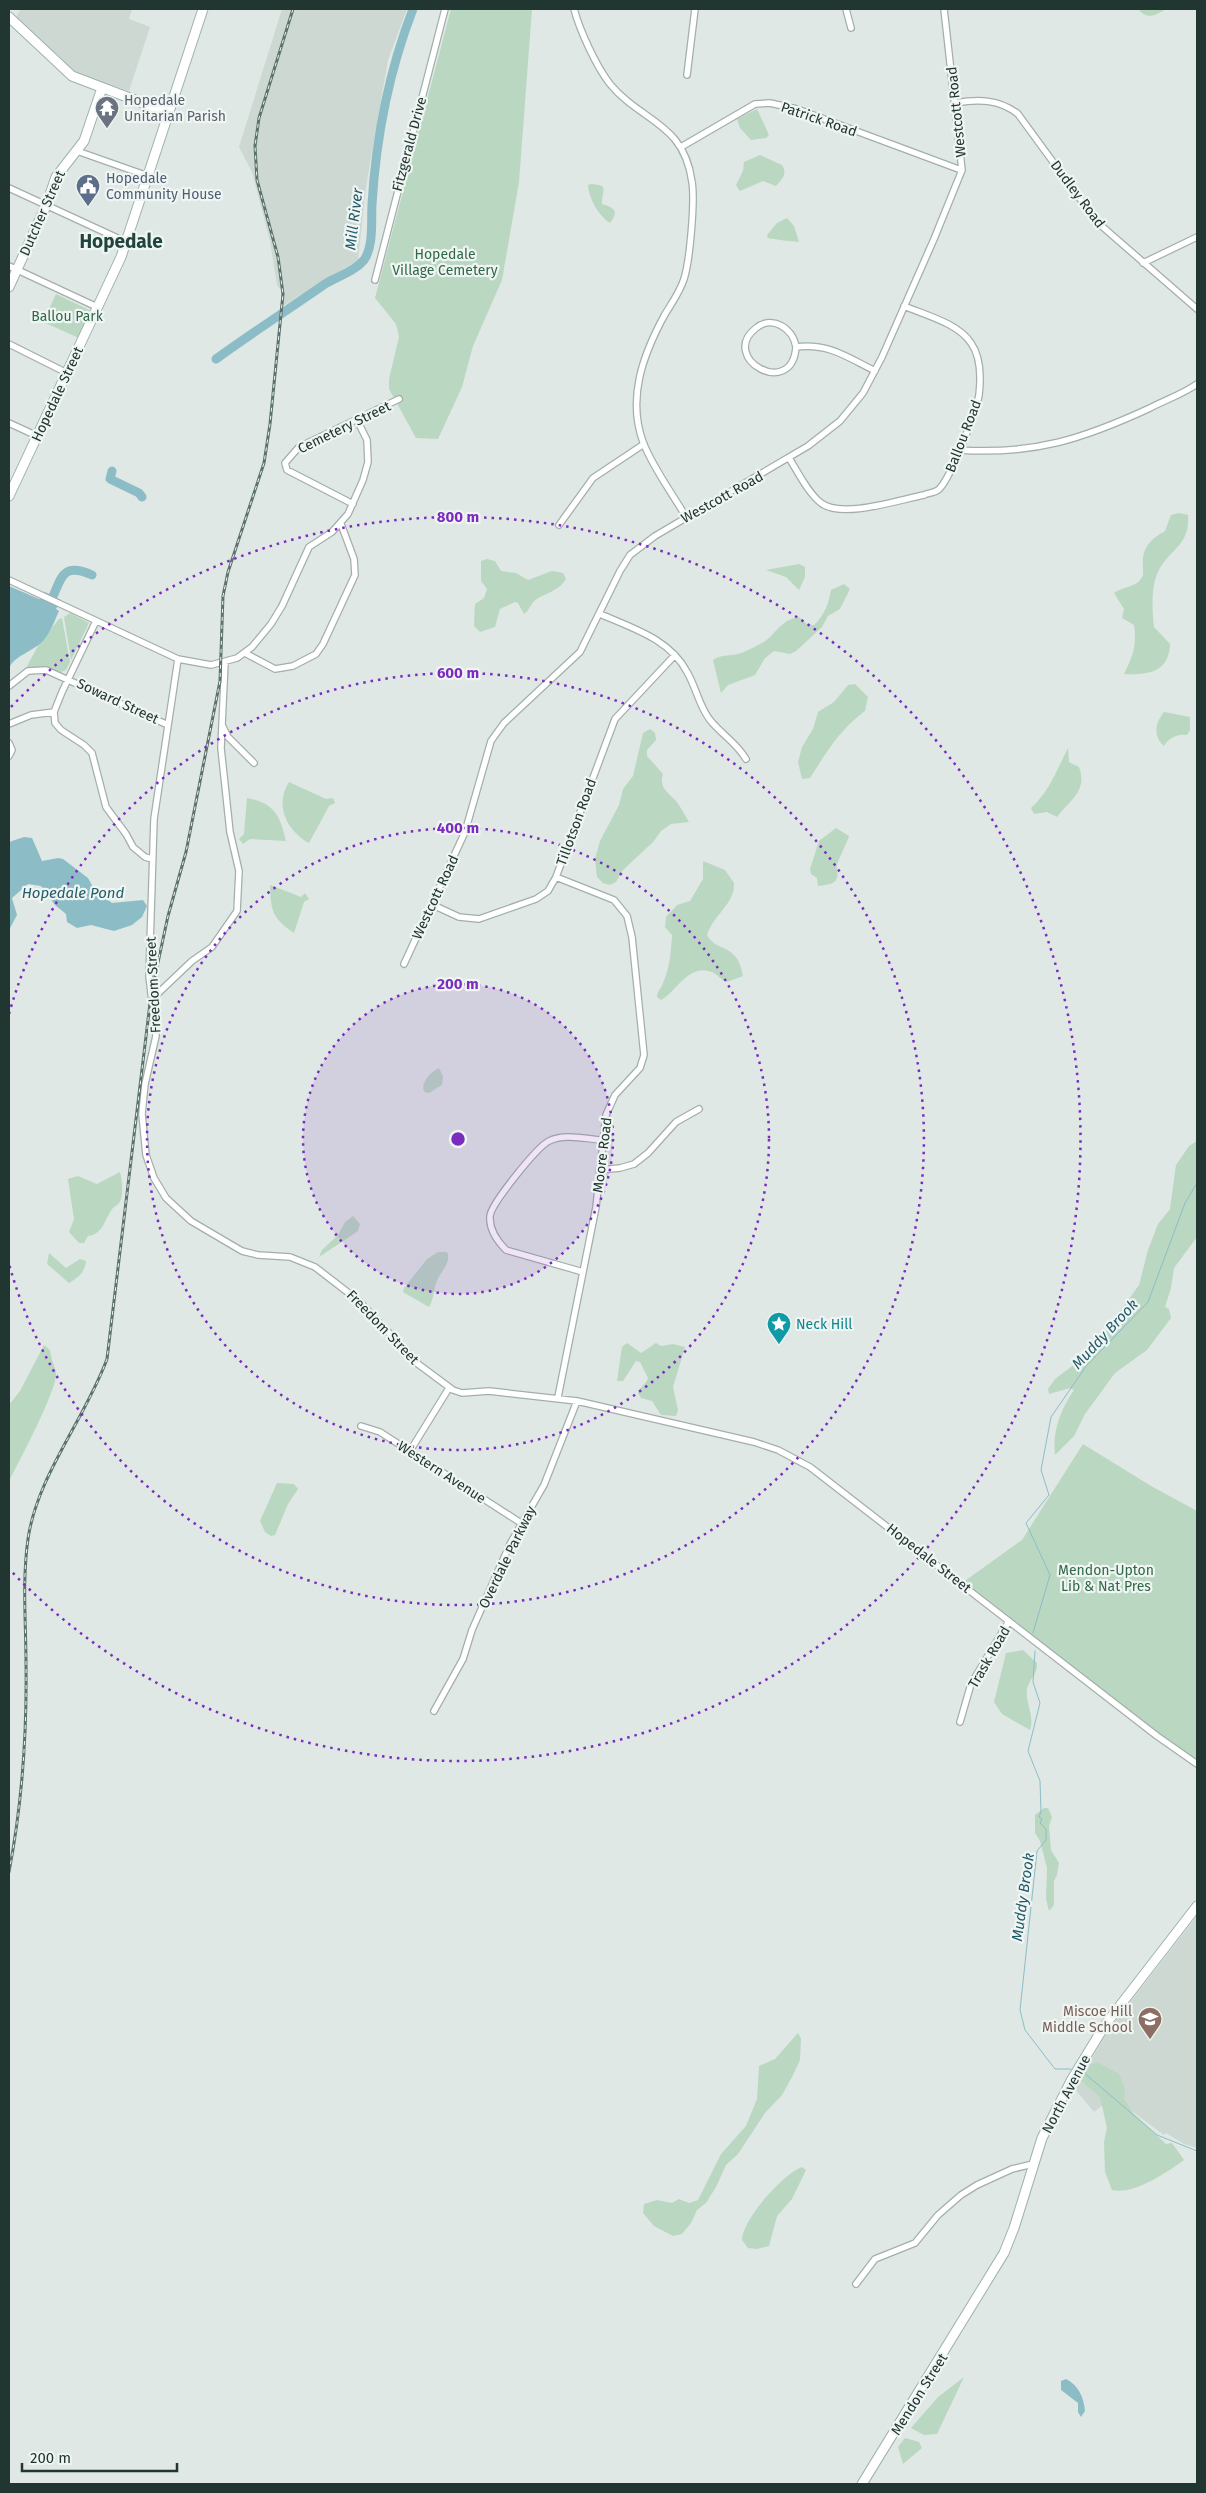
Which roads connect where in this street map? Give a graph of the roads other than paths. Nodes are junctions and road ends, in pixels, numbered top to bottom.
1 (203, 9) edge
2 (445, 9) edge
3 (574, 9) edge
4 (695, 9) edge
5 (846, 9) edge
6 (944, 9) edge
7 (9, 17) edge
8 (852, 28) dead end
9 (687, 75) dead end
10 (102, 88) junction
11 (956, 103) junction
12 (169, 113) junction
13 (681, 147) junction
14 (77, 151) junction
15 (961, 170) junction
16 (148, 176) junction
17 (9, 188) edge
18 (46, 206) junction
19 (1197, 237) edge
20 (126, 242) junction
21 (1143, 263) junction
22 (13, 268) edge
23 (375, 280) dead end
24 (9, 287) edge
25 (904, 306) junction
26 (97, 307) junction
27 (1197, 309) edge
28 (9, 344) edge
29 (796, 347) junction
30 (875, 371) junction
31 (67, 373) junction
32 (1197, 384) edge
33 (399, 400) dead end
34 (357, 420) junction
35 (9, 423) edge
36 (37, 436) junction
37 (644, 444) junction
38 (959, 450) junction
39 (789, 458) junction
40 (9, 496) edge
41 (353, 504) junction
42 (686, 517) junction
43 (341, 524) junction
44 (559, 525) dead end
45 (9, 580) edge
46 (600, 614) junction
47 (96, 620) junction
48 (245, 653) junction
49 (675, 655) junction
50 (178, 660) junction
51 (225, 662) junction
52 (68, 678) junction
53 (9, 686) edge
54 (54, 712) junction
55 (9, 724) edge
56 (168, 725) junction
57 (222, 726) junction
58 (9, 743) edge
59 (9, 756) edge
60 (746, 759) dead end
61 (254, 763) dead end
62 (152, 859) junction
63 (556, 877) junction
64 (433, 906) junction
65 (404, 964) dead end
66 (152, 1000) junction
67 (699, 1109) dead end
68 (602, 1140) junction
69 (599, 1170) junction
70 (583, 1272) junction
71 (449, 1388) junction
72 (558, 1397) junction
73 (577, 1401) junction
74 (630, 1413) joint
75 (361, 1426) dead end
76 (410, 1451) junction
77 (521, 1523) junction
78 (1009, 1621) junction
79 (434, 1711) dead end
80 (960, 1722) dead end
81 (1197, 1764) edge
82 (1197, 1906) edge
83 (1032, 2164) junction
84 (856, 2284) dead end
85 (975, 2303) joint
86 (862, 2484) edge

1 - 12 street, Hopedale Street
2 - 23 street, Fitzgerald Drive
3 - 13 street
4 - 9 street
5 - 8 street
6 - 11 street, Westcott Road
7 - 10 street
10 - 12 street
10 - 14 street, Dutcher Street
11 - 15 street, Westcott Road
11 - 21 street, Dudley Road
12 - 16 street, Hopedale Street
13 - 15 street, Patrick Road
13 - 37 street
14 - 16 street
14 - 18 street, Dutcher Street
15 - 25 street, Westcott Road
16 - 20 street, Hopedale Street
17 - 18 street
18 - 20 street
18 - 22 street, Dutcher Street
19 - 21 street
20 - 26 street, Hopedale Street
21 - 27 street, Dudley Road
22 - 24 street, Dutcher Street
22 - 26 street
25 - 30 street, Westcott Road
25 - 38 street, Ballou Road
26 - 31 street, Hopedale Street
28 - 31 street
29 - 29 street
29 - 30 street
30 - 39 street, Westcott Road
31 - 36 street, Hopedale Street
32 - 38 street
33 - 34 street, Cemetery Street
34 - 41 street
34 - 41 street, Cemetery Street
35 - 36 street
36 - 40 street, Hopedale Street
37 - 42 street
37 - 44 street
38 - 39 street, Ballou Road
39 - 42 street, Westcott Road
41 - 43 street
42 - 46 street, Westcott Road
43 - 48 street
43 - 48 street
45 - 47 street
46 - 49 street
46 - 64 street, Westcott Road
47 - 50 street
47 - 52 street
48 - 51 street
49 - 60 street
49 - 63 street, Tillotson Road
50 - 51 street
50 - 56 street, Freedom Street
51 - 57 street
52 - 53 street, Soward Street
52 - 54 street
52 - 56 street, Soward Street
54 - 55 street
54 - 62 street
56 - 62 street, Freedom Street
57 - 61 street
57 - 66 street
58 - 59 street
62 - 66 street, Freedom Street
63 - 64 street, Tillotson Road
63 - 68 street, Moore Road
64 - 65 street, Westcott Road
66 - 71 street, Freedom Street
67 - 69 street
68 - 69 street, Moore Road
68 - 70 street
69 - 70 street, Moore Road
70 - 72 street, Moore Road
71 - 72 street, Freedom Street
71 - 76 street
72 - 73 street, Freedom Street
73 - 74 street, Freedom Street
73 - 77 street, Overdale Parkway
74 - 78 street, Hopedale Street
75 - 76 street, Western Avenue
76 - 77 street, Western Avenue
77 - 79 street, Overdale Parkway
78 - 80 street, Trask Road
78 - 81 street, Hopedale Street
82 - 83 street, North Avenue
83 - 84 street
83 - 85 street, North Avenue
85 - 86 street, Mendon Street

